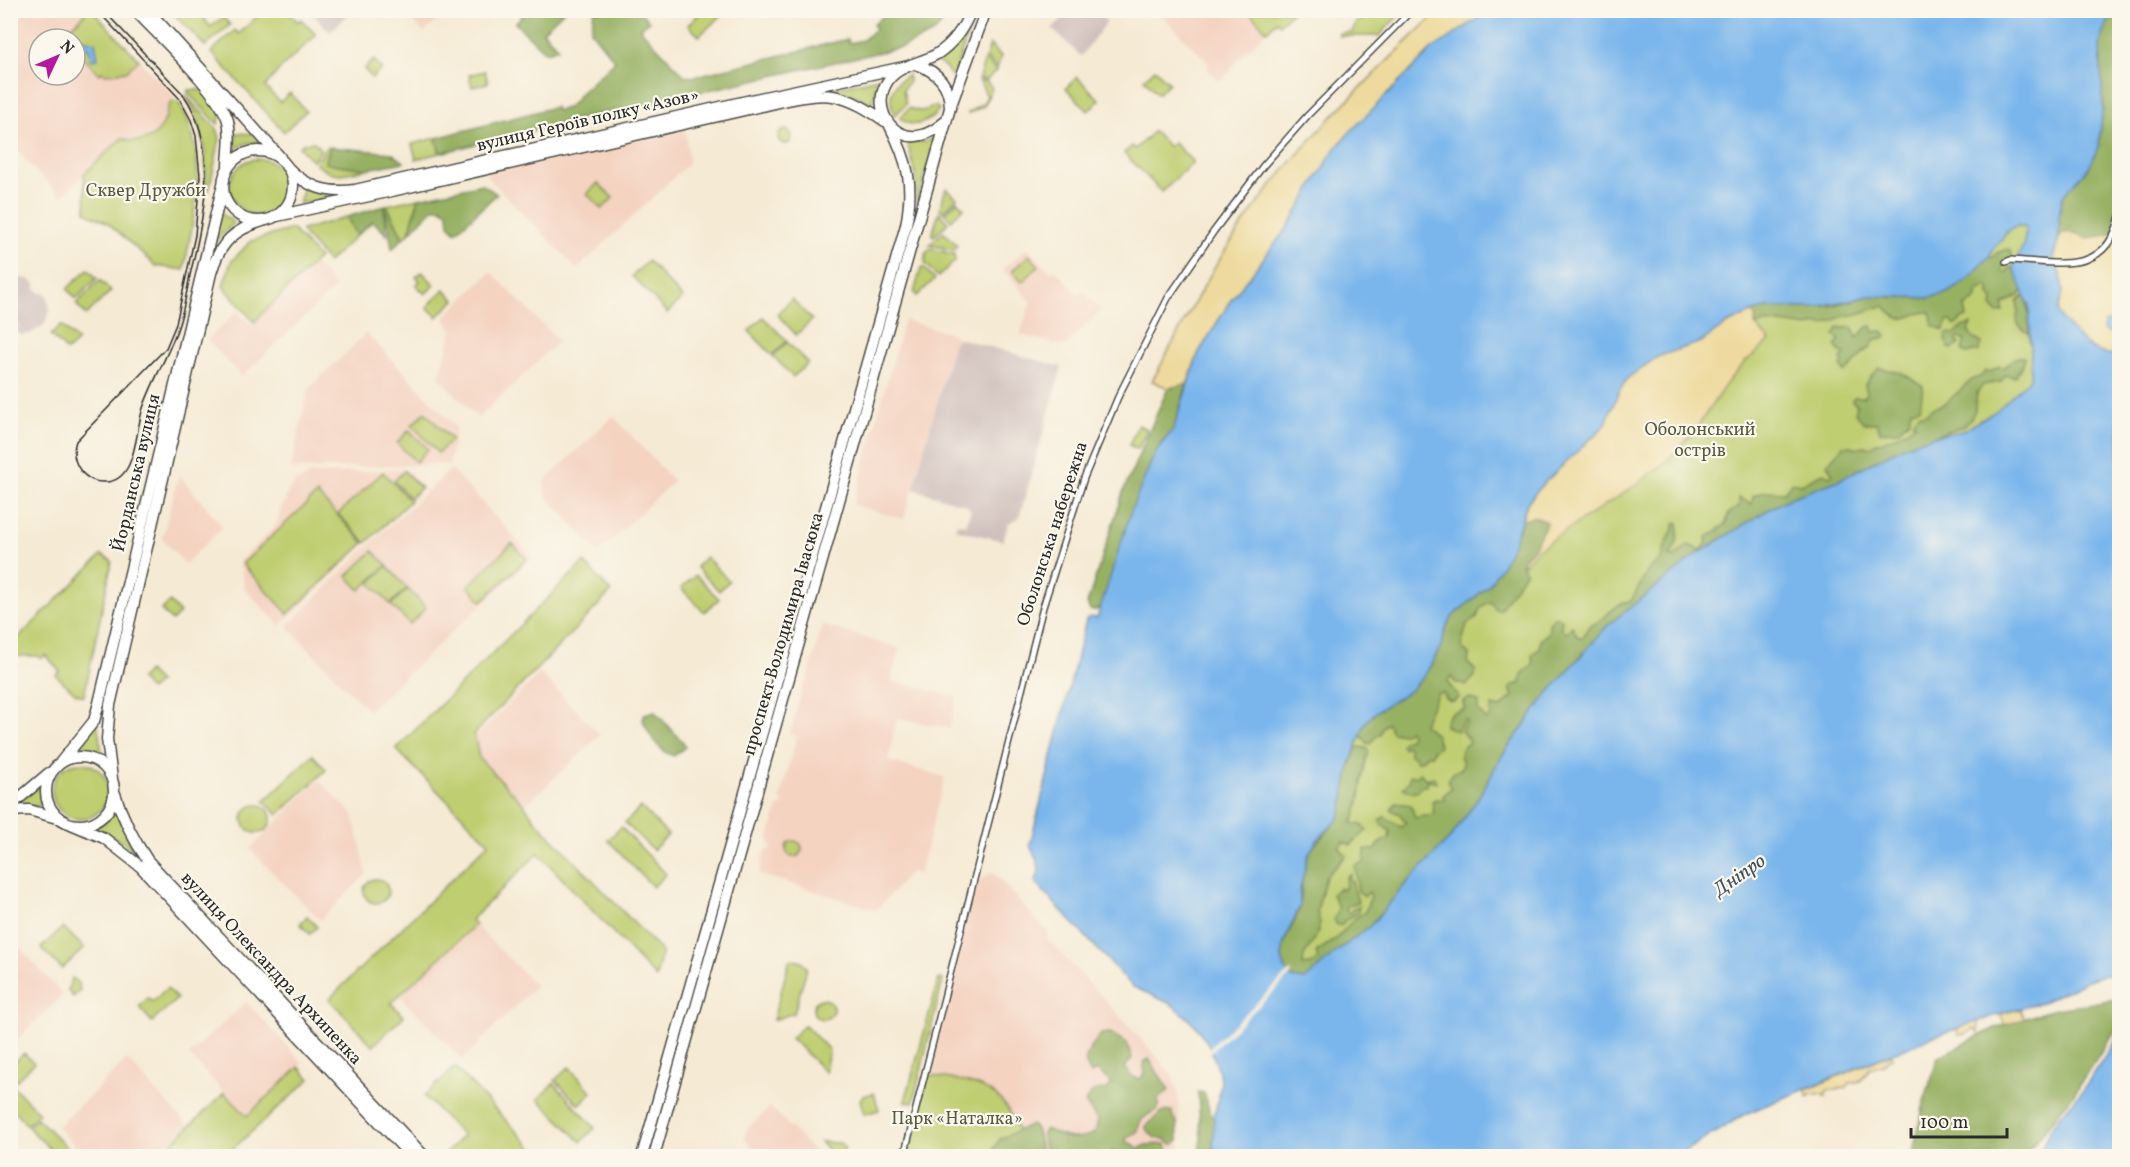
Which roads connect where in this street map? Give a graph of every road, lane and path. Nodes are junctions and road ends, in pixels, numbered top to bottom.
1 (135, 10) edge
2 (148, 10) edge
3 (971, 10) edge
4 (986, 10) edge
5 (1412, 10) edge
6 (909, 66) junction
7 (950, 108) junction
8 (946, 121) junction
9 (888, 123) junction
10 (285, 164) junction
11 (228, 168) junction
12 (224, 180) junction
13 (277, 216) junction
14 (2120, 216) edge
15 (266, 220) junction
16 (2008, 261) dead end
17 (58, 765) junction
18 (112, 779) junction
19 (114, 791) junction
20 (10, 806) edge
21 (10, 811) edge
22 (60, 819) junction
23 (71, 824) junction
24 (723, 890) junction
25 (411, 1156) edge
26 (424, 1156) edge
27 (642, 1156) edge
28 (654, 1156) edge
29 (904, 1156) edge

1 - 11 main road
2 - 10 main road, вулиця Героїв полку «Азов»
3 - 6 main road
4 - 7 main road
5 - 29 street, Оболонська набережна
6 - 7 main road
6 - 9 main road
6 - 10 main road, вулиця Героїв полку «Азов»
7 - 8 main road
8 - 9 main road
8 - 24 main road, проспект Володимира Івасюка
9 - 13 main road, вулиця Героїв полку «Азов»
9 - 24 main road, проспект Володимира Івасюка
10 - 11 main road
10 - 13 main road
11 - 12 main road
12 - 15 main road
12 - 17 main road, Йорданська вулиця
13 - 15 main road
14 - 16 street
15 - 18 main road, Йорданська вулиця
17 - 18 main road
17 - 20 main road, Йорданська вулиця
17 - 22 main road
18 - 19 main road
19 - 23 main road
19 - 26 main road, вулиця Олександра Архипенка
21 - 22 main road
22 - 23 main road
23 - 25 main road, вулиця Олександра Архипенка
24 - 27 main road, проспект Володимира Івасюка
24 - 28 main road, проспект Володимира Івасюка

